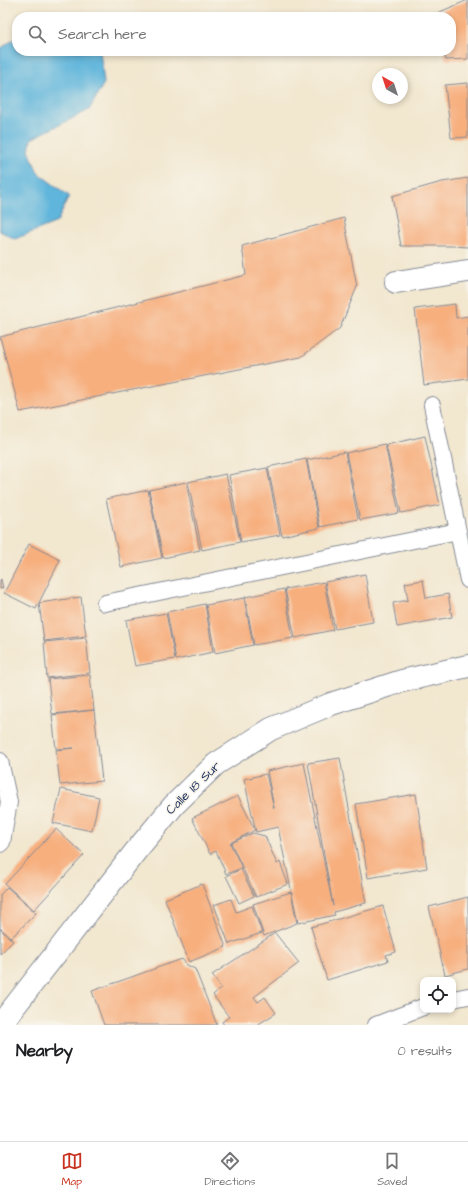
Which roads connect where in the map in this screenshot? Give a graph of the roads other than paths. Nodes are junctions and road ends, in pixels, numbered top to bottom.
1 (468, 271) edge
2 (396, 282) dead end
3 (432, 405) dead end
4 (458, 531) junction
5 (468, 580) edge
6 (105, 603) dead end
7 (468, 666) edge
8 (0, 761) edge
9 (0, 844) edge
10 (468, 996) edge
11 (456, 998) edge
12 (420, 1008) edge
13 (0, 1025) edge
14 (376, 1025) edge

1 - 2 street
3 - 4 lane
4 - 5 lane
4 - 6 lane
7 - 13 street, Calle 18 Sur
8 - 9 lane
10 - 11 lane
12 - 14 lane

